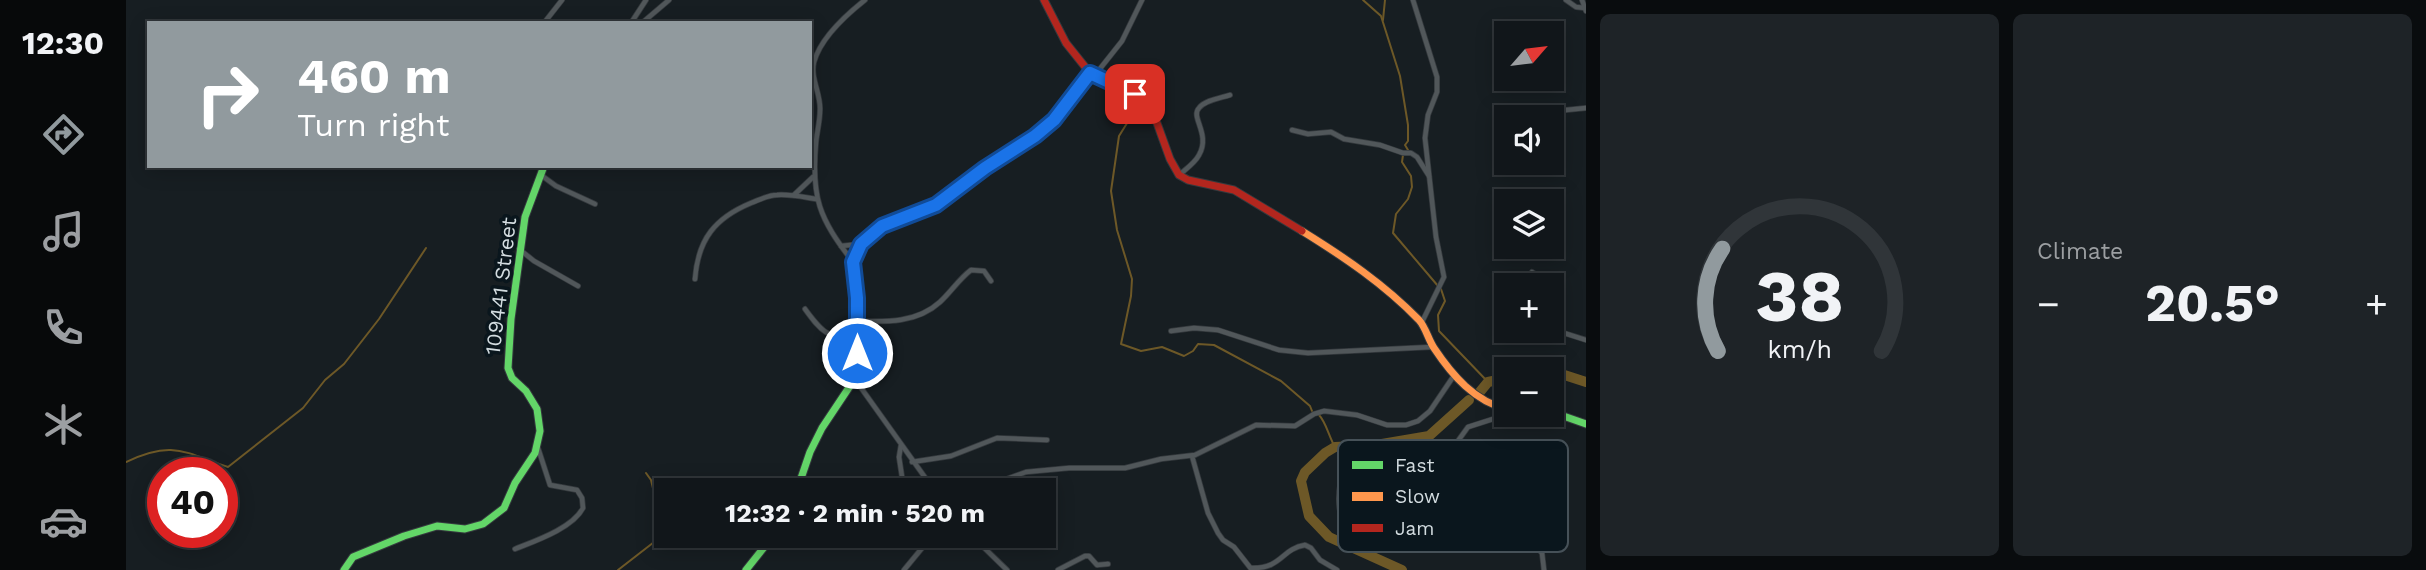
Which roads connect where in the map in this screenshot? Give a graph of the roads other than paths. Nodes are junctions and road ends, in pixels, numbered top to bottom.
1 (562, 0) edge
2 (646, 0) edge
3 (669, 0) edge
4 (865, 0) edge
5 (1044, 0) edge
6 (1142, 0) edge
7 (1413, 0) edge
8 (1566, 0) edge
9 (1582, 0) edge
10 (1586, 9) edge
11 (546, 21) edge
12 (632, 21) edge
13 (644, 21) edge
14 (1093, 74) junction
15 (1230, 95) dead end
16 (1586, 108) edge
17 (1564, 110) edge
18 (1292, 130) dead end
19 (542, 170) edge
20 (1179, 174) junction
21 (814, 176) junction
22 (1431, 179) junction
23 (793, 195) junction
24 (816, 199) junction
25 (594, 204) dead end
26 (861, 244) junction
27 (840, 246) junction
28 (519, 249) junction
29 (853, 262) junction
30 (695, 279) dead end
31 (991, 281) dead end
32 (578, 286) dead end
33 (805, 309) dead end
34 (858, 321) junction
35 (1422, 323) junction
36 (1171, 331) dead end
37 (1564, 333) edge
38 (858, 335) junction
39 (1586, 340) edge
40 (1433, 347) junction
41 (855, 374) junction
42 (1455, 374) junction
43 (1494, 406) edge
44 (1564, 416) edge
45 (1494, 418) edge
46 (1586, 424) edge
47 (1047, 440) dead end
48 (1458, 440) edge
49 (901, 444) junction
50 (537, 447) junction
51 (1192, 456) junction
52 (912, 462) junction
53 (801, 478) edge
54 (902, 478) edge
55 (925, 478) edge
56 (1009, 478) edge
57 (763, 548) edge
58 (922, 548) edge
59 (984, 548) edge
60 (515, 549) dead end
61 (1541, 552) edge
62 (1108, 564) dead end
63 (1252, 569) edge
64 (344, 570) edge
65 (746, 570) edge
66 (904, 570) edge
67 (1007, 570) edge
68 (1058, 570) edge
69 (1337, 570) edge
70 (1544, 570) edge

1 - 11 street
2 - 12 street
3 - 13 street
4 - 21 street
5 - 14 street
6 - 14 street
7 - 22 street
8 - 10 street
9 - 10 street
14 - 20 street
14 - 26 street
15 - 20 street
16 - 17 street
18 - 22 street
19 - 25 street
19 - 28 street, 109441 Street
20 - 35 street
21 - 23 street
21 - 24 street
22 - 35 street
23 - 24 street
23 - 30 street
24 - 27 street
26 - 27 street
26 - 29 street
27 - 29 street
28 - 32 street
28 - 50 street, 109441 Street
29 - 34 street
31 - 34 street
33 - 38 street
34 - 38 street
35 - 40 street
36 - 40 street
37 - 39 street
38 - 41 street
40 - 42 street
41 - 49 street
41 - 53 street
42 - 43 street
42 - 51 street
44 - 46 street
45 - 48 street
47 - 52 street
49 - 52 street
49 - 54 street
50 - 60 street
50 - 64 street
51 - 56 street
51 - 63 street
52 - 55 street
57 - 65 street
58 - 66 street
59 - 67 street
61 - 70 street
62 - 68 street
63 - 69 street

